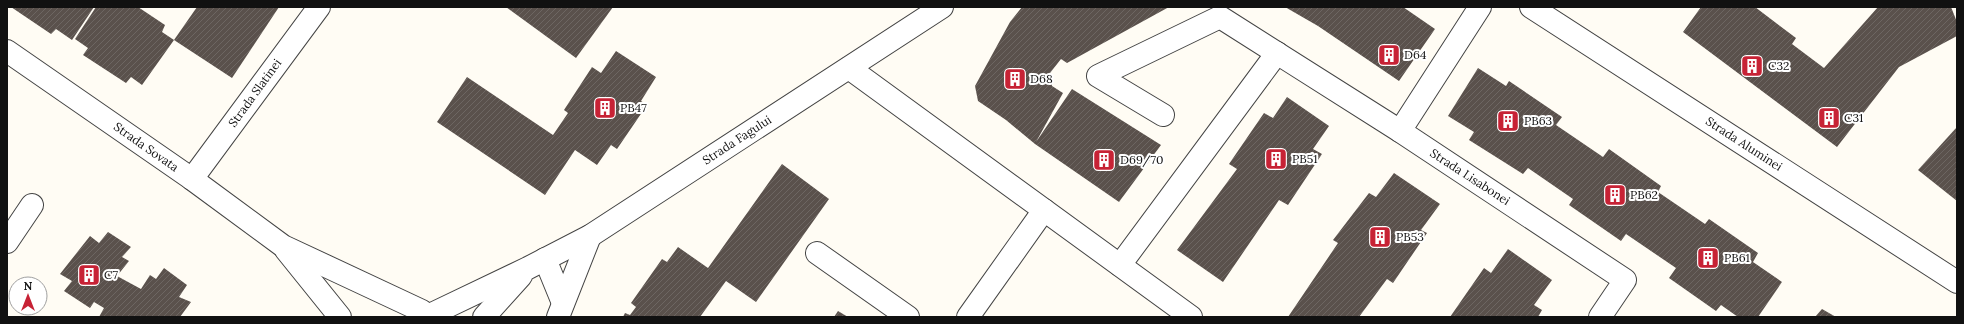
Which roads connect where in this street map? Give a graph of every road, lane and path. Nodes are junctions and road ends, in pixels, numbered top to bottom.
1 (319, 7) edge
2 (942, 7) edge
3 (1480, 7) edge
4 (1531, 7) edge
5 (7, 51) edge
6 (1277, 53) junction
7 (849, 68) junction
8 (1163, 115) dead end
9 (1400, 131) junction
10 (192, 179) junction
11 (32, 205) dead end
12 (1044, 210) junction
13 (590, 236) junction
14 (7, 242) edge
15 (283, 246) junction
16 (817, 253) dead end
17 (536, 264) junction
18 (1120, 266) junction
19 (1957, 282) edge
20 (560, 310) edge
21 (433, 313) edge
22 (340, 317) edge
23 (400, 317) edge
24 (484, 317) edge
25 (908, 317) edge
26 (968, 317) edge
27 (1192, 317) edge
28 (1600, 317) edge

1 - 10 street, Strada Slatinei
2 - 7 street, Strada Fagului
3 - 9 street
4 - 19 street, Strada Aluminei
5 - 10 street, Strada Sovata
6 - 8 street
6 - 9 street
6 - 18 street
7 - 12 street
7 - 13 street, Strada Fagului
9 - 28 street, Strada Lisabonei
10 - 15 street, Strada Sovata
11 - 14 street
12 - 18 street
12 - 26 street
13 - 17 street, Strada Fagului
13 - 20 street
15 - 21 street, Strada Sovata
15 - 22 street, Strada Sovata
16 - 25 street
17 - 20 street
17 - 21 street, Strada Fagului
17 - 24 street, Strada Fagului
18 - 27 street
21 - 23 street, Strada Fagului

